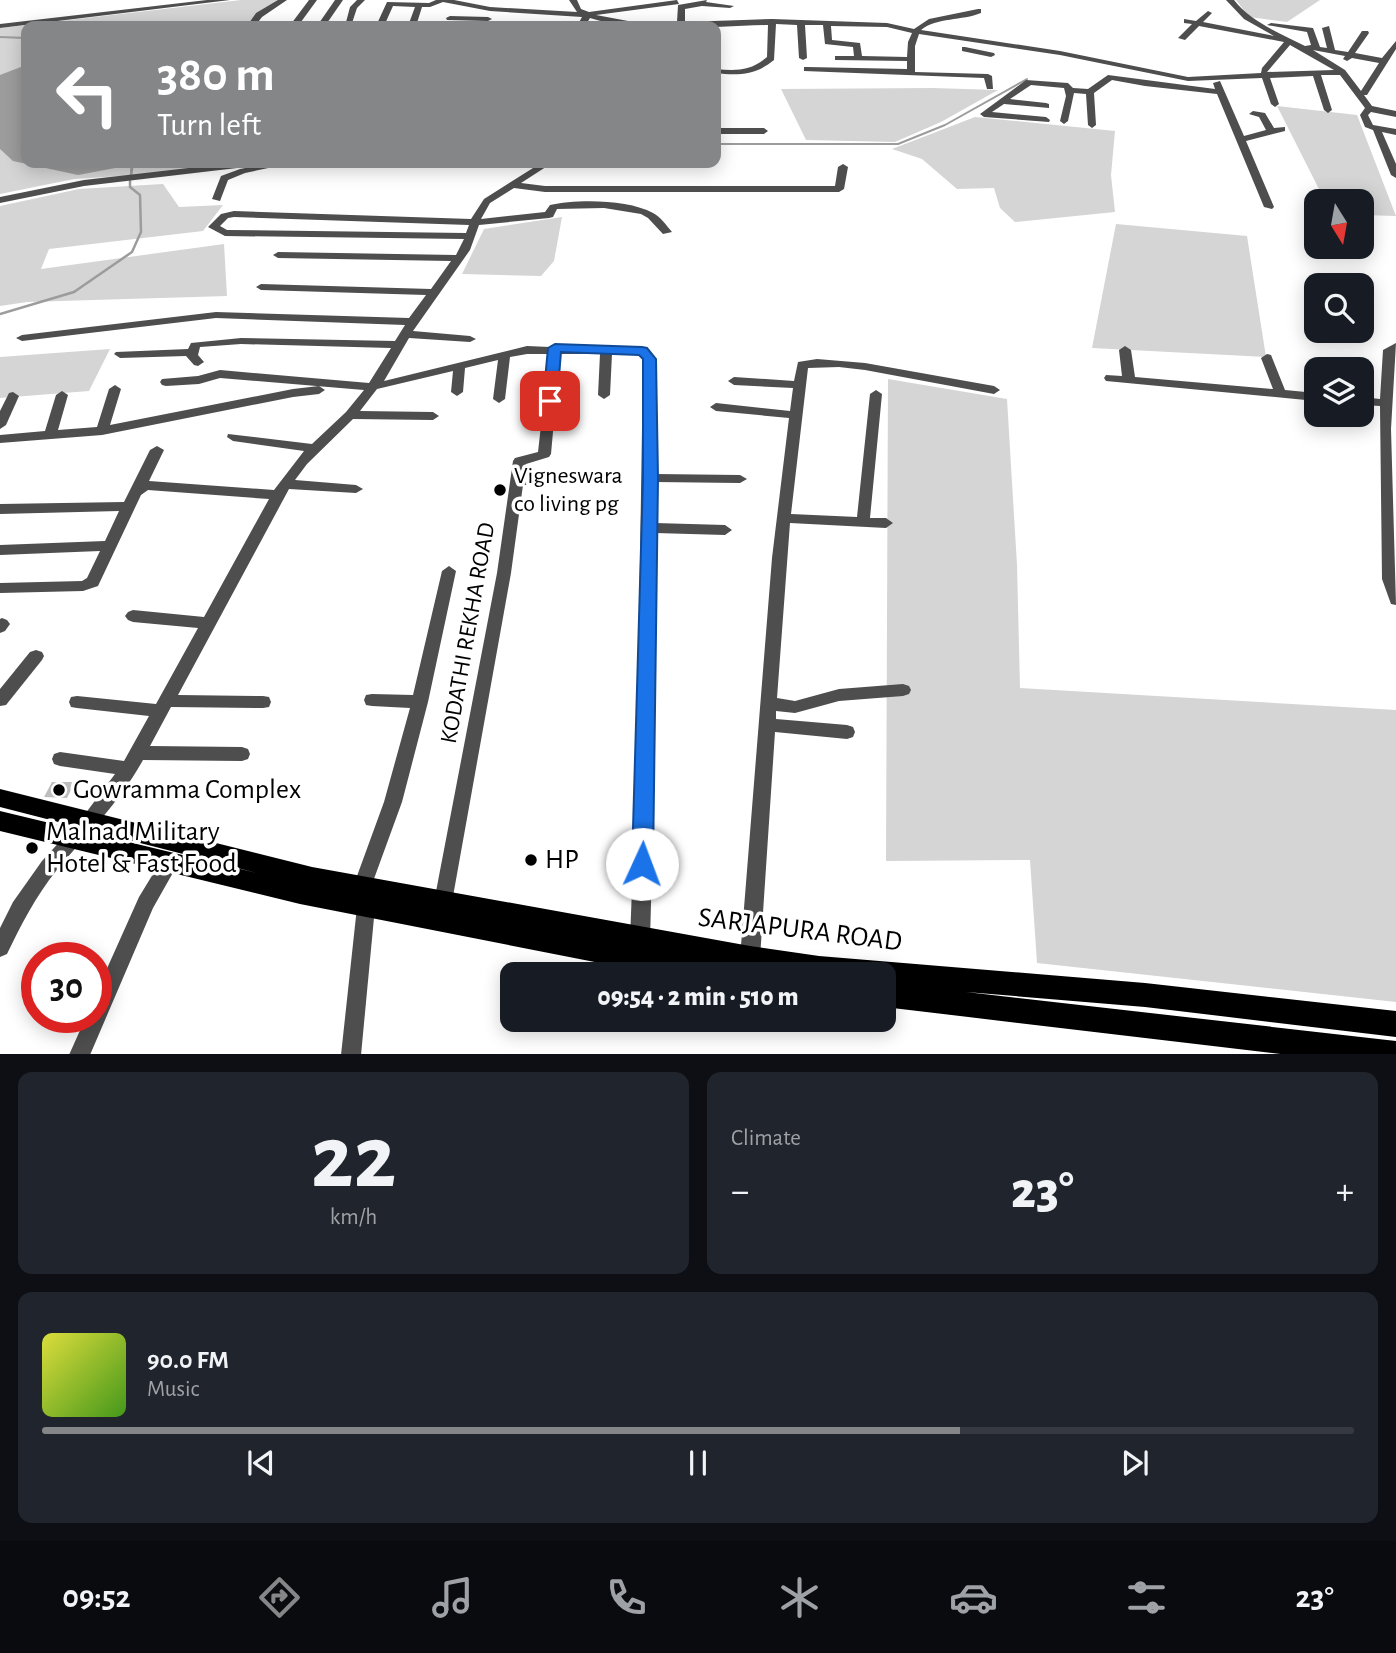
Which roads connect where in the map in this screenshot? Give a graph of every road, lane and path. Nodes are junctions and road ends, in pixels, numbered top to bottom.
1 (226, 0) edge
2 (283, 0) edge
3 (313, 0) edge
4 (339, 0) edge
5 (361, 0) edge
6 (442, 0) edge
7 (494, 0) edge
8 (533, 0) edge
9 (573, 0) edge
10 (1230, 0) edge
11 (703, 2) edge
12 (678, 3) edge
13 (419, 5) junction
14 (730, 6) dead end
15 (643, 8) dead end
16 (620, 9) junction
17 (492, 10) junction
18 (978, 11) dead end
19 (530, 13) junction
20 (1208, 13) dead end
21 (587, 15) junction
22 (450, 18) dead end
23 (1237, 18) dead end
24 (43, 21) edge
25 (255, 21) edge
26 (297, 21) edge
27 (324, 21) edge
28 (349, 21) edge
29 (382, 21) edge
30 (414, 21) edge
31 (472, 21) edge
32 (487, 21) edge
33 (584, 21) edge
34 (615, 21) edge
35 (680, 21) edge
36 (772, 21) junction
37 (1187, 21) dead end
38 (804, 22) junction
39 (721, 23) edge
40 (827, 23) junction
41 (1197, 23) junction
42 (21, 24) edge
43 (1271, 25) dead end
44 (0, 26) edge
45 (1326, 28) dead end
46 (916, 32) junction
47 (1224, 33) junction
48 (1365, 33) dead end
49 (1182, 38) dead end
50 (1296, 42) junction
51 (1396, 43) edge
52 (1315, 44) junction
53 (964, 45) junction
54 (1331, 50) junction
55 (1351, 54) junction
56 (991, 55) dead end
57 (803, 58) dead end
58 (838, 58) dead end
59 (858, 58) junction
60 (912, 59) junction
61 (1383, 61) junction
62 (967, 63) dead end
63 (807, 69) dead end
64 (1342, 69) junction
65 (839, 70) junction
66 (1139, 70) junction
67 (875, 71) junction
68 (721, 72) edge
69 (1265, 72) junction
70 (911, 73) junction
71 (1316, 73) junction
72 (736, 74) junction
73 (757, 78) dead end
74 (1216, 79) junction
75 (839, 82) dead end
76 (1135, 82) junction
77 (875, 83) dead end
78 (913, 86) dead end
79 (990, 87) dead end
80 (1070, 90) junction
81 (1090, 92) junction
82 (1220, 92) junction
83 (1364, 93) dead end
84 (1003, 101) junction
85 (1275, 104) dead end
86 (1046, 106) dead end
87 (1369, 109) junction
88 (1328, 110) dead end
89 (1253, 114) dead end
90 (1396, 114) edge
91 (1046, 120) dead end
92 (1064, 121) dead end
93 (1092, 125) dead end
94 (1282, 129) dead end
95 (1377, 130) junction
96 (721, 131) edge
97 (764, 131) dead end
98 (1271, 132) junction
99 (1396, 132) edge
100 (1241, 139) junction
101 (843, 167) dead end
102 (212, 168) edge
103 (260, 168) edge
104 (538, 168) edge
105 (1396, 175) edge
106 (509, 185) junction
107 (218, 198) dead end
108 (0, 200) edge
109 (1269, 208) dead end
110 (473, 229) junction
111 (667, 232) dead end
112 (278, 255) dead end
113 (459, 258) junction
114 (261, 287) dead end
115 (435, 292) junction
116 (406, 334) junction
117 (22, 338) dead end
118 (470, 339) dead end
119 (1396, 347) edge
120 (555, 348) junction
121 (607, 350) junction
122 (1125, 350) dead end
123 (120, 354) dead end
124 (505, 354) junction
125 (1267, 358) dead end
126 (459, 365) junction
127 (1110, 378) dead end
128 (1129, 380) junction
129 (734, 381) dead end
130 (166, 382) dead end
131 (799, 385) junction
132 (115, 389) dead end
133 (994, 390) dead end
134 (369, 391) junction
135 (457, 392) dead end
136 (1280, 393) junction
137 (876, 394) dead end
138 (62, 395) dead end
139 (604, 395) dead end
140 (13, 396) dead end
141 (1304, 396) edge
142 (499, 399) dead end
143 (1374, 402) edge
144 (1388, 403) junction
145 (716, 407) dead end
146 (350, 415) junction
147 (433, 415) dead end
148 (795, 415) junction
149 (0, 425) edge
150 (102, 431) junction
151 (50, 435) junction
152 (233, 437) dead end
153 (0, 439) edge
154 (316, 449) junction
155 (157, 450) dead end
156 (650, 478) junction
157 (740, 479) dead end
158 (583, 480) dead end
159 (517, 481) junction
160 (139, 487) junction
161 (282, 489) junction
162 (356, 489) dead end
163 (128, 506) junction
164 (0, 509) edge
165 (784, 518) junction
166 (863, 522) junction
167 (886, 523) dead end
168 (648, 528) junction
169 (725, 530) dead end
170 (110, 546) junction
171 (0, 550) edge
172 (449, 570) dead end
173 (0, 588) edge
174 (1396, 600) edge
175 (133, 616) dead end
176 (208, 624) junction
177 (36, 656) dead end
178 (903, 690) dead end
179 (0, 700) edge
180 (372, 700) dead end
181 (77, 702) dead end
182 (263, 702) dead end
183 (420, 702) junction
184 (770, 704) junction
185 (163, 706) junction
186 (768, 725) junction
187 (847, 732) dead end
188 (138, 753) junction
189 (242, 754) dead end
190 (60, 759) dead end
191 (129, 769) junction
192 (0, 798) edge
193 (92, 819) junction
194 (0, 821) edge
195 (70, 840) junction
196 (170, 862) junction
197 (364, 897) junction
198 (443, 902) junction
199 (7, 922) edge
200 (640, 939) junction
201 (0, 948) edge
202 (662, 962) edge
203 (732, 962) edge
204 (752, 962) edge
205 (896, 974) edge
206 (896, 996) edge
207 (1396, 1024) edge
208 (79, 1054) edge
209 (351, 1054) edge
210 (1396, 1054) edge

1 - 24 street
2 - 25 street
3 - 26 street
4 - 27 street
5 - 28 street
6 - 13 street
6 - 17 street
7 - 17 street
8 - 19 street
9 - 21 street
10 - 50 street
11 - 12 street
11 - 14 street
12 - 16 street
12 - 35 street
13 - 29 street
13 - 30 street
15 - 16 street
16 - 21 street
17 - 19 street
17 - 32 street
18 - 46 street
19 - 21 street
20 - 41 street
21 - 33 street
21 - 34 street
22 - 31 street
23 - 47 street
36 - 38 street
36 - 39 street
36 - 72 street
37 - 41 street
38 - 40 street
38 - 57 street
40 - 46 street
40 - 59 street
41 - 47 street
41 - 49 street
42 - 44 street
43 - 52 street
45 - 54 street
46 - 53 street
46 - 60 street
47 - 50 street
48 - 55 street
50 - 52 street
50 - 64 street
50 - 69 street
51 - 61 street
52 - 54 street
53 - 56 street
53 - 62 street
53 - 66 street
54 - 55 street
55 - 61 street
55 - 64 street
58 - 59 street
59 - 60 street
60 - 70 street
61 - 83 street
63 - 65 street
64 - 71 street
64 - 87 street
65 - 67 street
65 - 75 street
66 - 74 street
66 - 76 street
67 - 70 street
67 - 77 street
68 - 72 street
69 - 71 street
69 - 74 street
69 - 85 street
70 - 78 street
70 - 79 street
71 - 88 street
72 - 73 street
74 - 82 street
76 - 81 street
76 - 82 street
80 - 81 street
80 - 84 street
80 - 92 street
81 - 93 street
82 - 100 street
84 - 86 street
84 - 91 street
87 - 90 street
87 - 95 street
89 - 98 street
94 - 98 street
95 - 99 street
95 - 105 street
96 - 97 street
98 - 100 street
100 - 109 street
101 - 106 street
102 - 108 street
103 - 107 street
104 - 106 street
106 - 110 street
110 - 110 street
110 - 111 street
110 - 113 street
112 - 113 street
113 - 115 street
114 - 115 street
115 - 116 street
116 - 117 street
116 - 118 street
116 - 123 street
116 - 134 street
119 - 144 street
120 - 121 street
120 - 124 street
120 - 159 street, KODATHI REKHA ROAD
121 - 139 street
121 - 156 street
122 - 128 street
124 - 126 street
124 - 142 street
125 - 136 street
126 - 134 street
126 - 135 street
127 - 128 street
128 - 136 street
129 - 131 street
130 - 134 street
131 - 133 street
131 - 148 street
132 - 150 street
134 - 146 street
134 - 150 street
136 - 141 street
137 - 166 street
138 - 151 street
140 - 149 street
143 - 144 street
144 - 174 street
145 - 148 street
146 - 147 street
146 - 154 street
148 - 165 street
150 - 151 street
151 - 153 street
152 - 154 street
154 - 161 street
155 - 160 street
156 - 157 street
156 - 168 street
158 - 159 street
159 - 198 street, KODATHI REKHA ROAD
160 - 161 street
160 - 163 street
161 - 162 street
161 - 176 street
163 - 164 street
163 - 170 street
165 - 166 street
165 - 184 street
166 - 167 street
168 - 169 street
168 - 200 street
170 - 171 street
170 - 173 street
172 - 183 street
175 - 176 street
176 - 185 street
177 - 179 street
178 - 184 street
180 - 183 street
181 - 185 street
182 - 185 street
183 - 197 street
184 - 186 street
185 - 188 street
186 - 187 street
186 - 204 street
188 - 189 street
188 - 191 street
190 - 191 street
191 - 193 street
192 - 193 main road, SARJAPURA ROAD
193 - 195 street
193 - 197 main road, SARJAPURA ROAD
194 - 195 main road, SARJAPURA ROAD
195 - 196 main road, SARJAPURA ROAD
195 - 199 street
196 - 197 main road, SARJAPURA ROAD
196 - 208 street
197 - 198 main road, SARJAPURA ROAD
197 - 202 main road, SARJAPURA ROAD
197 - 209 street
198 - 200 main road, SARJAPURA ROAD
199 - 201 street
200 - 203 main road, SARJAPURA ROAD
205 - 207 main road, SARJAPURA ROAD
206 - 210 main road

